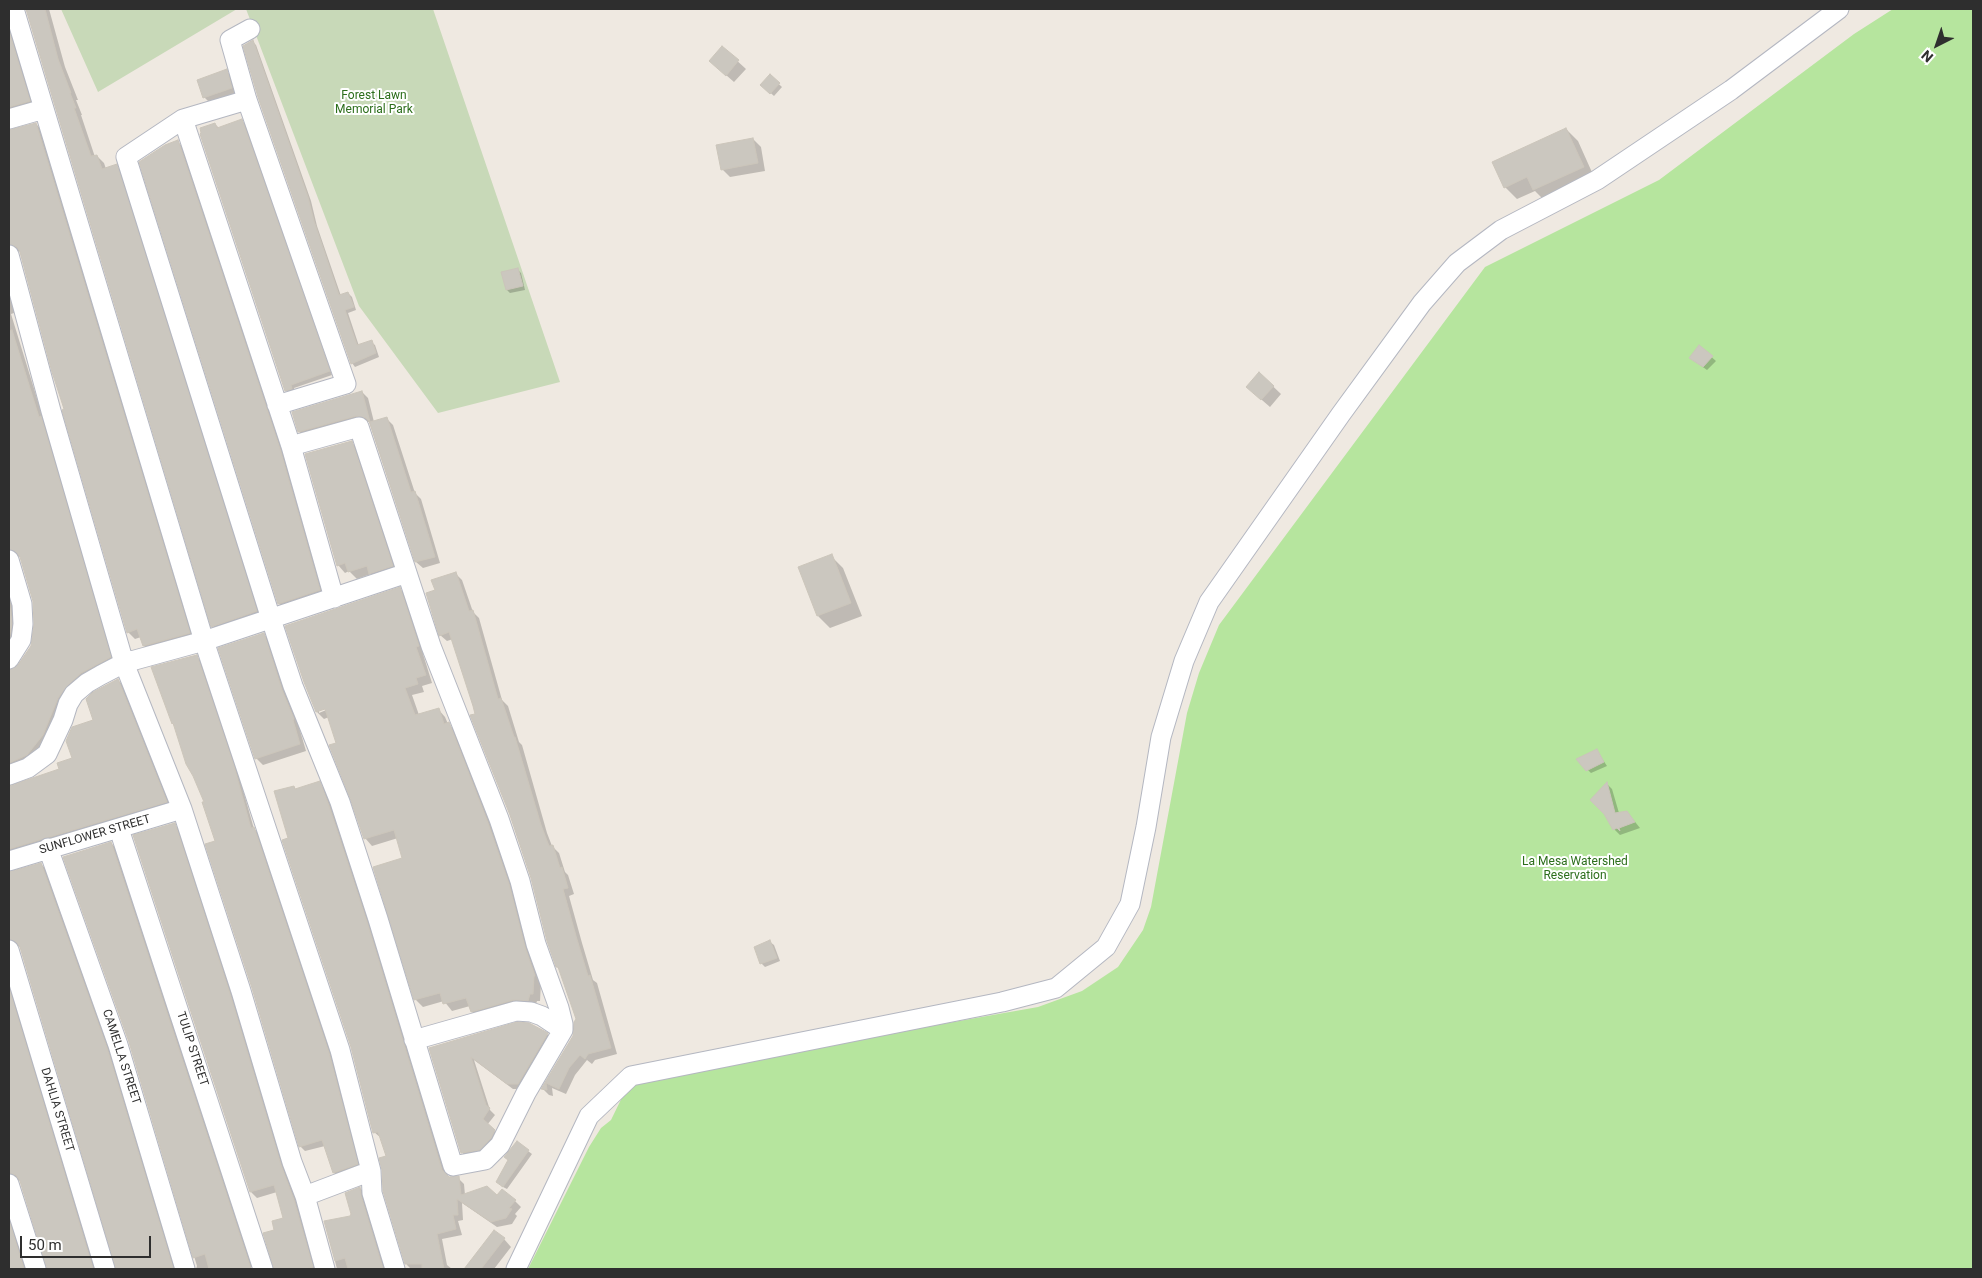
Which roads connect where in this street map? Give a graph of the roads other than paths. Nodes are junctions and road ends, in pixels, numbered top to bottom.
1 (14, 9) edge
2 (1840, 9) edge
3 (250, 29) dead end
4 (247, 100) junction
5 (44, 109) junction
6 (9, 119) edge
7 (183, 119) junction
8 (9, 255) edge
9 (277, 405) junction
10 (291, 446) junction
11 (9, 560) edge
12 (407, 573) junction
13 (334, 598) junction
14 (271, 618) junction
15 (204, 641) junction
16 (9, 659) edge
17 (124, 663) junction
18 (9, 775) edge
19 (182, 809) junction
20 (119, 829) junction
21 (48, 848) junction
22 (9, 861) edge
23 (9, 950) edge
24 (563, 1030) junction
25 (414, 1040) junction
26 (371, 1171) junction
27 (9, 1184) edge
28 (305, 1196) junction
29 (36, 1269) edge
30 (105, 1269) edge
31 (185, 1269) edge
32 (263, 1269) edge
33 (325, 1269) edge
34 (395, 1269) edge
35 (516, 1269) edge

1 - 5 street
2 - 35 street
3 - 4 street
4 - 7 street
4 - 9 street
5 - 6 street
5 - 15 street
7 - 9 street
7 - 14 street
8 - 17 street
9 - 10 street
10 - 12 street
10 - 13 street
11 - 16 street
12 - 13 street
12 - 24 street
13 - 14 street
14 - 15 street
14 - 25 street
15 - 17 street
15 - 26 street
17 - 18 street
17 - 19 street
19 - 20 street, SUNFLOWER STREET
19 - 28 street
20 - 21 street, SUNFLOWER STREET
20 - 32 street, TULIP STREET
21 - 22 street, SUNFLOWER STREET
21 - 31 street, CAMELLA STREET
23 - 30 street, DAHLIA STREET
24 - 25 street
24 - 25 street
26 - 28 street
26 - 34 street
27 - 29 street
28 - 33 street

